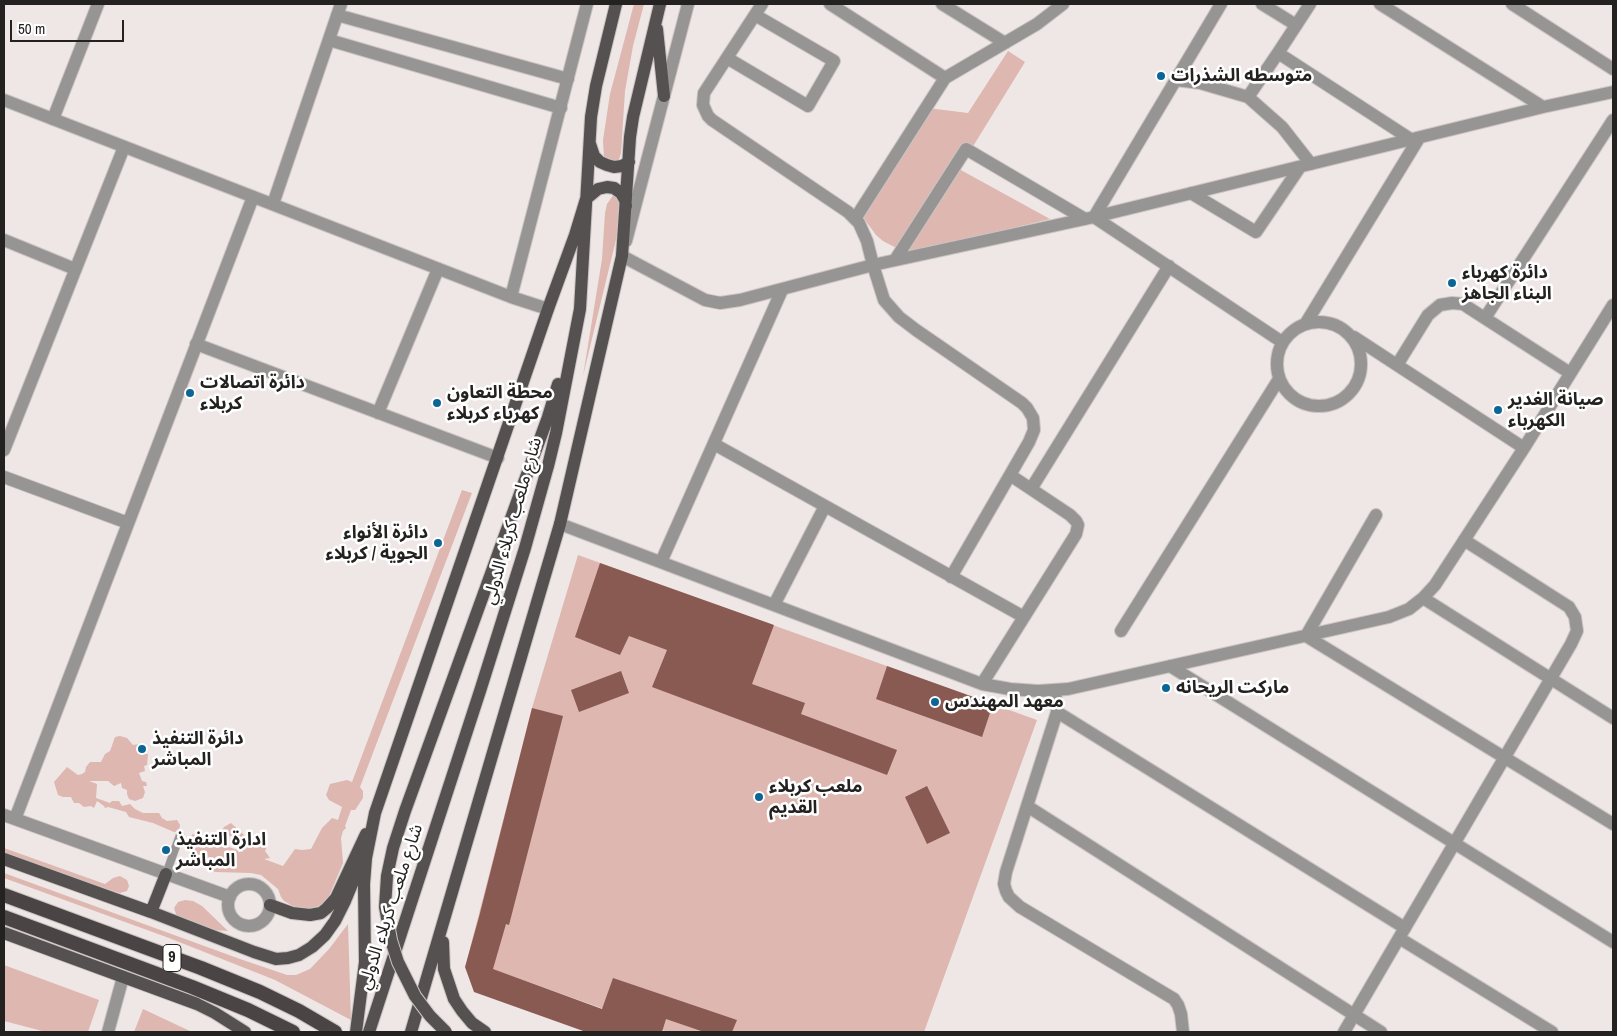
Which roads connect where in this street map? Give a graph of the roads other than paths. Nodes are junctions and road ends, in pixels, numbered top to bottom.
1 (98, 4) edge
2 (587, 4) edge
3 (616, 4) edge
4 (660, 4) edge
5 (688, 4) edge
6 (830, 4) edge
7 (942, 4) edge
8 (1063, 4) edge
9 (1222, 4) edge
10 (1262, 4) edge
11 (1310, 4) edge
12 (1380, 4) edge
13 (1512, 4) edge
14 (339, 9) edge
15 (758, 9) edge
16 (656, 20) junction
17 (1296, 25) junction
18 (329, 40) junction
19 (1005, 43) junction
20 (1278, 53) junction
21 (727, 58) junction
22 (1613, 69) edge
23 (568, 78) junction
24 (945, 78) junction
25 (1176, 80) junction
26 (1613, 92) edge
27 (664, 96) junction
28 (1248, 98) junction
29 (4, 100) edge
30 (1543, 107) junction
31 (561, 108) junction
32 (53, 119) junction
33 (1613, 120) edge
34 (1416, 139) junction
35 (590, 142) junction
36 (124, 147) junction
37 (629, 162) junction
38 (1306, 166) junction
39 (1192, 193) junction
40 (253, 197) junction
41 (586, 199) junction
42 (273, 204) junction
43 (626, 208) junction
44 (1090, 218) junction
45 (855, 219) junction
46 (4, 240) edge
47 (622, 256) junction
48 (895, 260) junction
49 (873, 265) junction
50 (1169, 266) junction
51 (75, 269) junction
52 (438, 269) junction
53 (782, 290) junction
54 (511, 297) junction
55 (1613, 305) edge
56 (548, 309) junction
57 (1484, 318) junction
58 (1306, 323) junction
59 (576, 327) junction
60 (1350, 335) junction
61 (1282, 342) junction
62 (196, 344) junction
63 (1397, 365) junction
64 (1570, 374) junction
65 (1279, 379) junction
66 (378, 413) junction
67 (714, 444) junction
68 (1524, 448) junction
69 (4, 450) edge
70 (498, 458) junction
71 (1010, 475) junction
72 (4, 477) edge
73 (1031, 488) junction
74 (825, 506) junction
75 (1376, 516) dead end
76 (128, 523) junction
77 (560, 524) junction
78 (1464, 540) junction
79 (661, 562) junction
80 (951, 577) junction
81 (1423, 598) junction
82 (774, 605) junction
83 (1024, 617) junction
84 (1121, 632) dead end
85 (1306, 636) junction
86 (1170, 666) junction
87 (1551, 678) junction
88 (982, 684) junction
89 (1056, 690) junction
90 (1057, 712) junction
91 (1613, 718) edge
92 (1505, 758) junction
93 (1027, 806) junction
94 (375, 813) junction
95 (9, 817) edge
96 (1613, 824) edge
97 (180, 835) dead end
98 (1455, 843) junction
99 (368, 844) junction
100 (4, 859) edge
101 (166, 874) junction
102 (4, 895) edge
103 (230, 897) junction
104 (270, 905) junction
105 (151, 912) junction
106 (4, 917) edge
107 (443, 925) junction
108 (4, 933) edge
109 (1402, 933) junction
110 (1613, 942) edge
111 (123, 977) junction
112 (1354, 1015) junction
113 (108, 1032) edge
114 (245, 1032) edge
115 (293, 1032) edge
116 (335, 1032) edge
117 (356, 1032) edge
118 (369, 1032) edge
119 (411, 1032) edge
120 (446, 1032) edge
121 (485, 1032) edge
122 (1183, 1032) edge
123 (1344, 1032) edge
124 (1381, 1032) edge
125 (1552, 1032) edge

1 - 32 street
2 - 23 street
3 - 35 main road, شارع ملعب كربلاء الدولي
4 - 16 main road
5 - 27 street
6 - 24 street
7 - 19 street
8 - 19 street
9 - 25 street
10 - 17 street
11 - 17 street
12 - 30 street
13 - 22 street
14 - 18 street
14 - 23 street
15 - 21 street
15 - 21 street
16 - 27 main road
16 - 37 main road
17 - 20 street
18 - 31 street
18 - 42 street
19 - 24 street
20 - 28 street
20 - 34 street
21 - 45 street
23 - 31 street
24 - 45 street
25 - 28 street
25 - 44 street
26 - 30 street
27 - 47 street
28 - 38 street
29 - 32 street
30 - 34 street
31 - 54 street
32 - 36 street
33 - 57 street
34 - 38 street
34 - 58 street
35 - 37 main road
35 - 41 main road, شارع ملعب كربلاء الدولي
36 - 40 street
36 - 51 street
37 - 43 main road
38 - 39 street
38 - 39 street
39 - 44 street
40 - 42 street
40 - 62 street
41 - 43 main road
41 - 56 main road
41 - 59 main road, شارع ملعب كربلاء الدولي
42 - 52 street
43 - 47 main road
44 - 48 street
44 - 48 street
44 - 50 street
45 - 49 street
46 - 51 street
47 - 53 street
47 - 77 main road
48 - 49 street
49 - 53 street
49 - 71 street
50 - 61 street
50 - 73 street
51 - 69 street
52 - 54 street
52 - 66 street
53 - 67 street
54 - 56 street
55 - 64 street
56 - 70 main road
57 - 63 street
57 - 64 street
58 - 60 street
58 - 61 street
59 - 118 main road, شارع ملعب كربلاء الدولي
59 - 120 main road, bridge
60 - 63 street
60 - 65 street
61 - 65 street
62 - 66 street
62 - 76 street
63 - 68 street
64 - 68 street
65 - 84 street
66 - 70 street
67 - 74 street
67 - 79 street
68 - 78 street
70 - 94 main road
71 - 73 street
71 - 80 street
72 - 76 street
73 - 83 street
74 - 80 street
74 - 82 street
75 - 85 street
76 - 95 street
77 - 79 street
77 - 107 main road
78 - 81 street
78 - 87 street
79 - 82 street
80 - 83 street
81 - 85 street
81 - 87 street
82 - 88 street
83 - 88 street
85 - 86 street
85 - 92 street
86 - 89 street
86 - 98 street
87 - 91 street
87 - 92 street
88 - 89 street
89 - 90 street
90 - 93 street
90 - 109 street
92 - 96 street
92 - 98 street
93 - 112 street
93 - 122 street
94 - 99 main road
94 - 104 main road
95 - 101 street
97 - 101 lane
98 - 109 street
98 - 110 street
99 - 105 main road
99 - 117 main road
100 - 105 main road
101 - 103 street
101 - 105 main road
102 - 116 highway, 9
103 - 104 street
103 - 104 street
106 - 115 highway, 9
107 - 119 main road
107 - 121 main road
108 - 111 main road
109 - 112 street
109 - 125 street
111 - 113 street
111 - 114 main road
112 - 123 street
112 - 124 street

